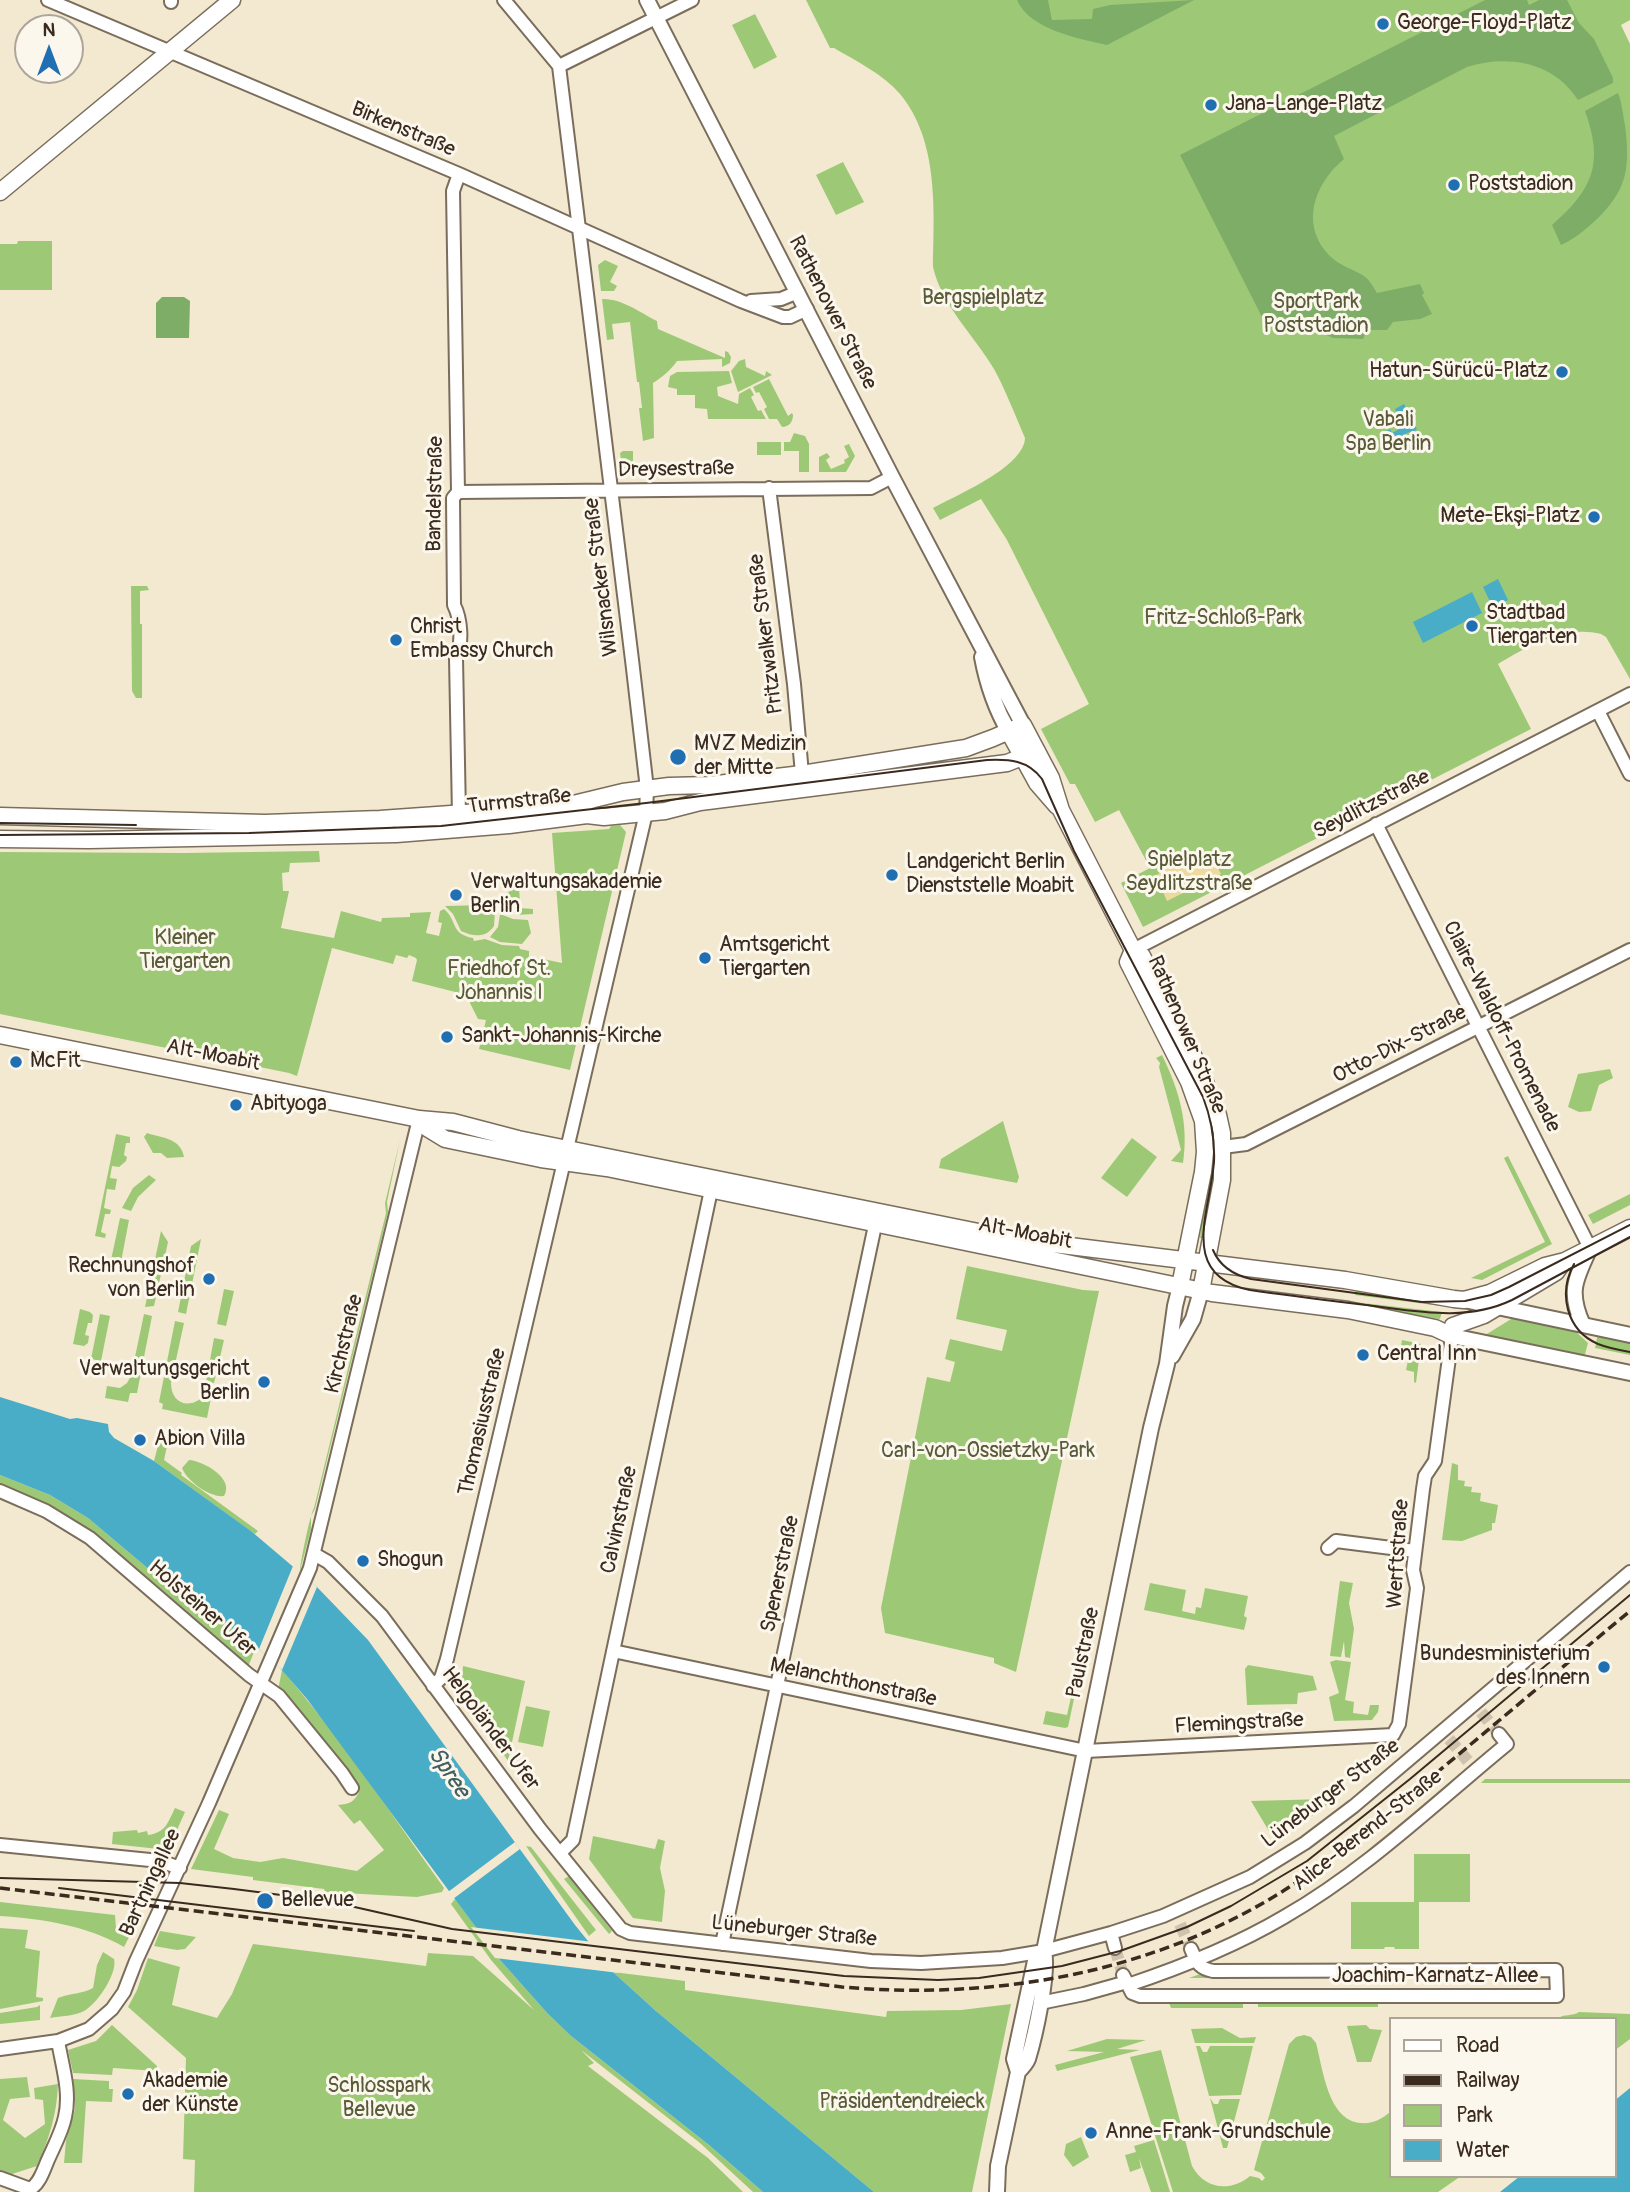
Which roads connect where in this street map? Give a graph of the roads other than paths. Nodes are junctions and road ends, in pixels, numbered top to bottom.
1 (48, 0) edge
2 (232, 0) edge
3 (504, 0) edge
4 (647, 0) edge
5 (692, 0) edge
6 (656, 18) junction
7 (170, 51) junction
8 (559, 66) junction
9 (459, 174) junction
10 (0, 192) edge
11 (579, 229) junction
12 (798, 292) junction
13 (741, 301) junction
14 (807, 309) junction
15 (892, 477) junction
16 (769, 488) junction
17 (612, 490) junction
18 (458, 492) junction
19 (1630, 694) edge
20 (1598, 710) junction
21 (1016, 728) junction
22 (1030, 754) junction
23 (802, 774) junction
24 (1630, 774) edge
25 (647, 789) junction
26 (646, 813) junction
27 (460, 815) junction
28 (0, 816) edge
29 (1376, 824) junction
30 (0, 839) edge
31 (1133, 950) junction
32 (1630, 950) edge
33 (1479, 1026) junction
34 (0, 1035) edge
35 (418, 1119) junction
36 (1223, 1147) junction
37 (565, 1155) junction
38 (711, 1190) junction
39 (877, 1218) junction
40 (1630, 1228) edge
41 (1590, 1248) junction
42 (1185, 1260) junction
43 (1563, 1262) junction
44 (1208, 1264) junction
45 (1180, 1286) junction
46 (1201, 1291) junction
47 (1464, 1300) junction
48 (1497, 1307) junction
49 (1583, 1325) junction
50 (1453, 1331) junction
51 (1630, 1335) edge
52 (1167, 1364) junction
53 (1630, 1373) edge
54 (0, 1491) edge
55 (1328, 1548) dead end
56 (1415, 1551) junction
57 (314, 1554) junction
58 (1630, 1572) edge
59 (613, 1651) junction
60 (271, 1659) joint
61 (261, 1682) junction
62 (433, 1686) junction
63 (777, 1686) junction
64 (1393, 1735) joint
65 (1503, 1739) dead end
66 (1086, 1751) junction
67 (352, 1788) dead end
68 (0, 1845) edge
69 (560, 1853) junction
70 (180, 1868) junction
71 (630, 1933) joint
72 (1111, 1933) junction
73 (722, 1944) junction
74 (1115, 1948) tunnel mouth
75 (1044, 1951) junction
76 (1194, 1955) junction
77 (1126, 1981) junction
78 (1040, 2003) junction
79 (58, 2041) junction
80 (0, 2049) edge
81 (1018, 2072) junction
82 (997, 2174) junction
83 (0, 2178) edge
84 (990, 2192) edge
85 (997, 2192) edge

1 - 7 street, Birkenstraße
2 - 7 main road
3 - 8 street
4 - 6 street, Rathenower Straße
5 - 6 street
6 - 8 street
6 - 12 street, Rathenower Straße
7 - 9 street, Birkenstraße
7 - 10 main road
8 - 11 street, Wilsnacker Straße
9 - 11 street, Birkenstraße
9 - 18 street, Bandelstraße
11 - 13 street, Birkenstraße
11 - 17 street, Wilsnacker Straße
12 - 13 street, Birkenstraße
12 - 14 street, Rathenower Straße
13 - 14 street, Birkenstraße
14 - 15 street, Rathenower Straße
15 - 16 street, Dreysestraße
15 - 21 street, Rathenower Straße
16 - 17 street, Dreysestraße
16 - 23 street, Pritzwalker Straße
17 - 18 street, Dreysestraße
17 - 25 street, Wilsnacker Straße
18 - 27 street, Bandelstraße
19 - 20 street, Seydlitzstraße
20 - 24 street
20 - 29 street, Seydlitzstraße
21 - 22 main road, Rathenower Straße
21 - 23 main road, Turmstraße
22 - 26 main road, Turmstraße
22 - 31 main road, Rathenower Straße
23 - 25 main road, Turmstraße
25 - 26 street, Wilsnacker Straße
25 - 27 main road, Turmstraße
26 - 30 main road, Turmstraße
26 - 37 street, Wilsnacker Straße
27 - 28 main road, Turmstraße
29 - 31 street, Seydlitzstraße
29 - 33 street, Claire-Waldoff-Promenade
31 - 36 main road, Rathenower Straße
31 - 42 main road, Rathenower Straße
32 - 33 street, Otto-Dix-Straße
33 - 36 street, Otto-Dix-Straße
33 - 41 street, Claire-Waldoff-Promenade
34 - 35 main road, Alt-Moabit
35 - 37 main road, Alt-Moabit
35 - 57 street, Kirchstraße
36 - 44 main road, Rathenower Straße
37 - 38 main road, Alt-Moabit
37 - 39 main road, Alt-Moabit
37 - 62 street, Thomasiusstraße
38 - 39 main road, Alt-Moabit
38 - 59 street, Calvinstraße
39 - 42 main road, Alt-Moabit
39 - 45 main road, Alt-Moabit
39 - 63 street, Spenerstraße
40 - 41 main road
41 - 43 main road
41 - 49 street
42 - 44 main road, Alt-Moabit
42 - 45 main road, Paulstraße
43 - 47 main road
43 - 48 main road
44 - 46 main road, Rathenower Straße
44 - 47 main road, Alt-Moabit
45 - 46 main road, Alt-Moabit
45 - 52 street, Paulstraße
46 - 50 main road, Alt-Moabit
46 - 52 street, Paulstraße
47 - 48 street, Alt-Moabit
48 - 49 street, Alt-Moabit
48 - 50 main road
49 - 51 street, Alt-Moabit
50 - 53 street, Alt-Moabit
50 - 56 street, Werftstraße
52 - 66 street, Paulstraße
54 - 61 street, Holsteiner Ufer
55 - 56 street
56 - 64 street, Werftstraße
57 - 60 street, Kirchstraße
57 - 62 street, Helgoländer Ufer
58 - 72 street, Lüneburger Straße
59 - 63 street, Melanchthonstraße
59 - 69 street, Calvinstraße
60 - 61 street, Bartningallee
61 - 67 street, Holsteiner Ufer
61 - 70 street, Bartningallee
62 - 69 street, Helgoländer Ufer
63 - 66 street, Melanchthonstraße
63 - 73 street, Spenerstraße
64 - 66 street, Flemingstraße
65 - 76 street, Alice-Berend-Straße
66 - 75 street, Paulstraße
68 - 70 street
69 - 71 street, Helgoländer Ufer
70 - 79 street, Bartningallee
71 - 73 street, Lüneburger Straße
72 - 74 street
72 - 75 street, Lüneburger Straße
73 - 75 street, Lüneburger Straße
75 - 78 street, Paulstraße
75 - 81 street, Paulstraße
76 - 77 street, Alice-Berend-Straße
76 - 77 street, Joachim-Karnatz-Allee
77 - 78 street
78 - 81 street, Paulstraße
79 - 80 street, Bartningallee
79 - 83 street
81 - 82 street, Paulstraße
82 - 84 street, Paulstraße
82 - 85 street, Paulstraße

